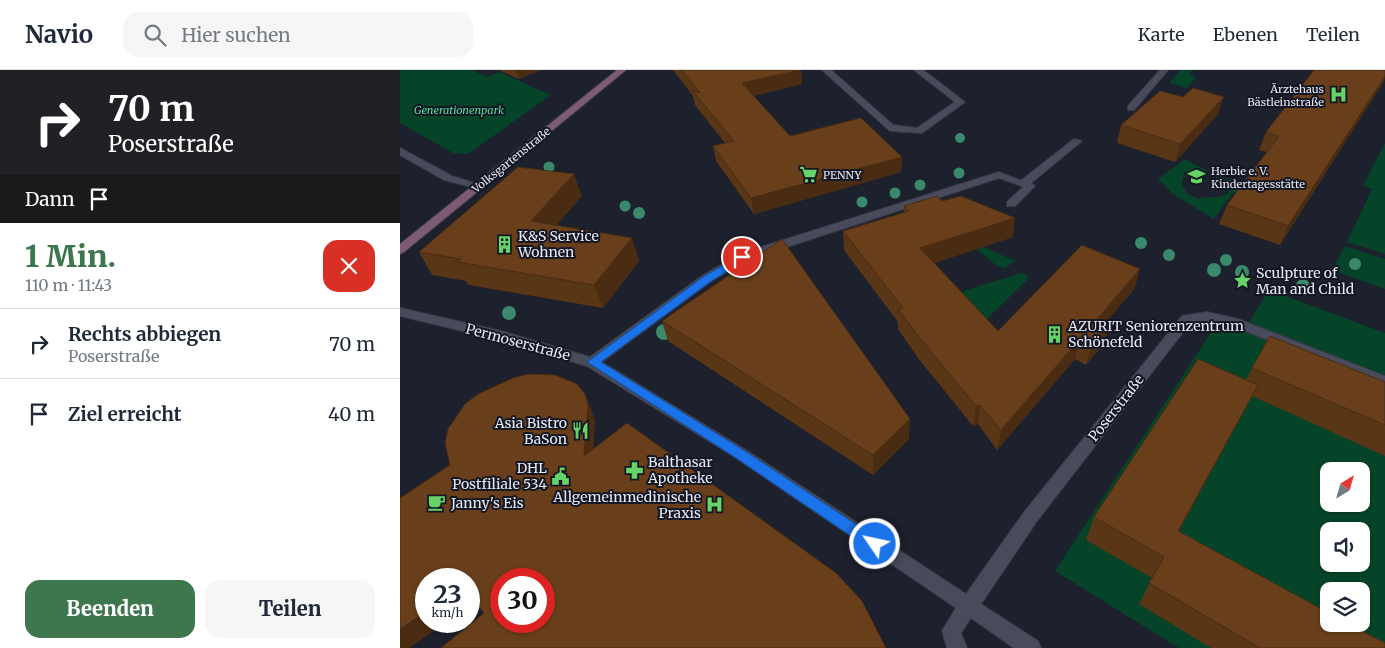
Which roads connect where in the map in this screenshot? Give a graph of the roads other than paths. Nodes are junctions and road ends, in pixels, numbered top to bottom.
1 (622, 70) edge
2 (826, 70) edge
3 (918, 70) edge
4 (1164, 70) edge
5 (1131, 108) dead end
6 (1077, 141) dead end
7 (400, 151) edge
8 (1026, 185) junction
9 (479, 186) junction
10 (1011, 204) dead end
11 (400, 250) edge
12 (400, 312) edge
13 (592, 362) junction
14 (1385, 382) edge
15 (966, 606) junction
16 (957, 648) edge
17 (1031, 648) edge

1 - 9 main road, Volksgartenstraße
2 - 3 street
4 - 5 street
6 - 8 street
7 - 9 street
8 - 10 street
8 - 13 street
9 - 11 main road, Volksgartenstraße
12 - 13 street, Permoserstraße
13 - 15 street, Permoserstraße
14 - 15 street, Poserstraße
15 - 16 street
15 - 17 street

